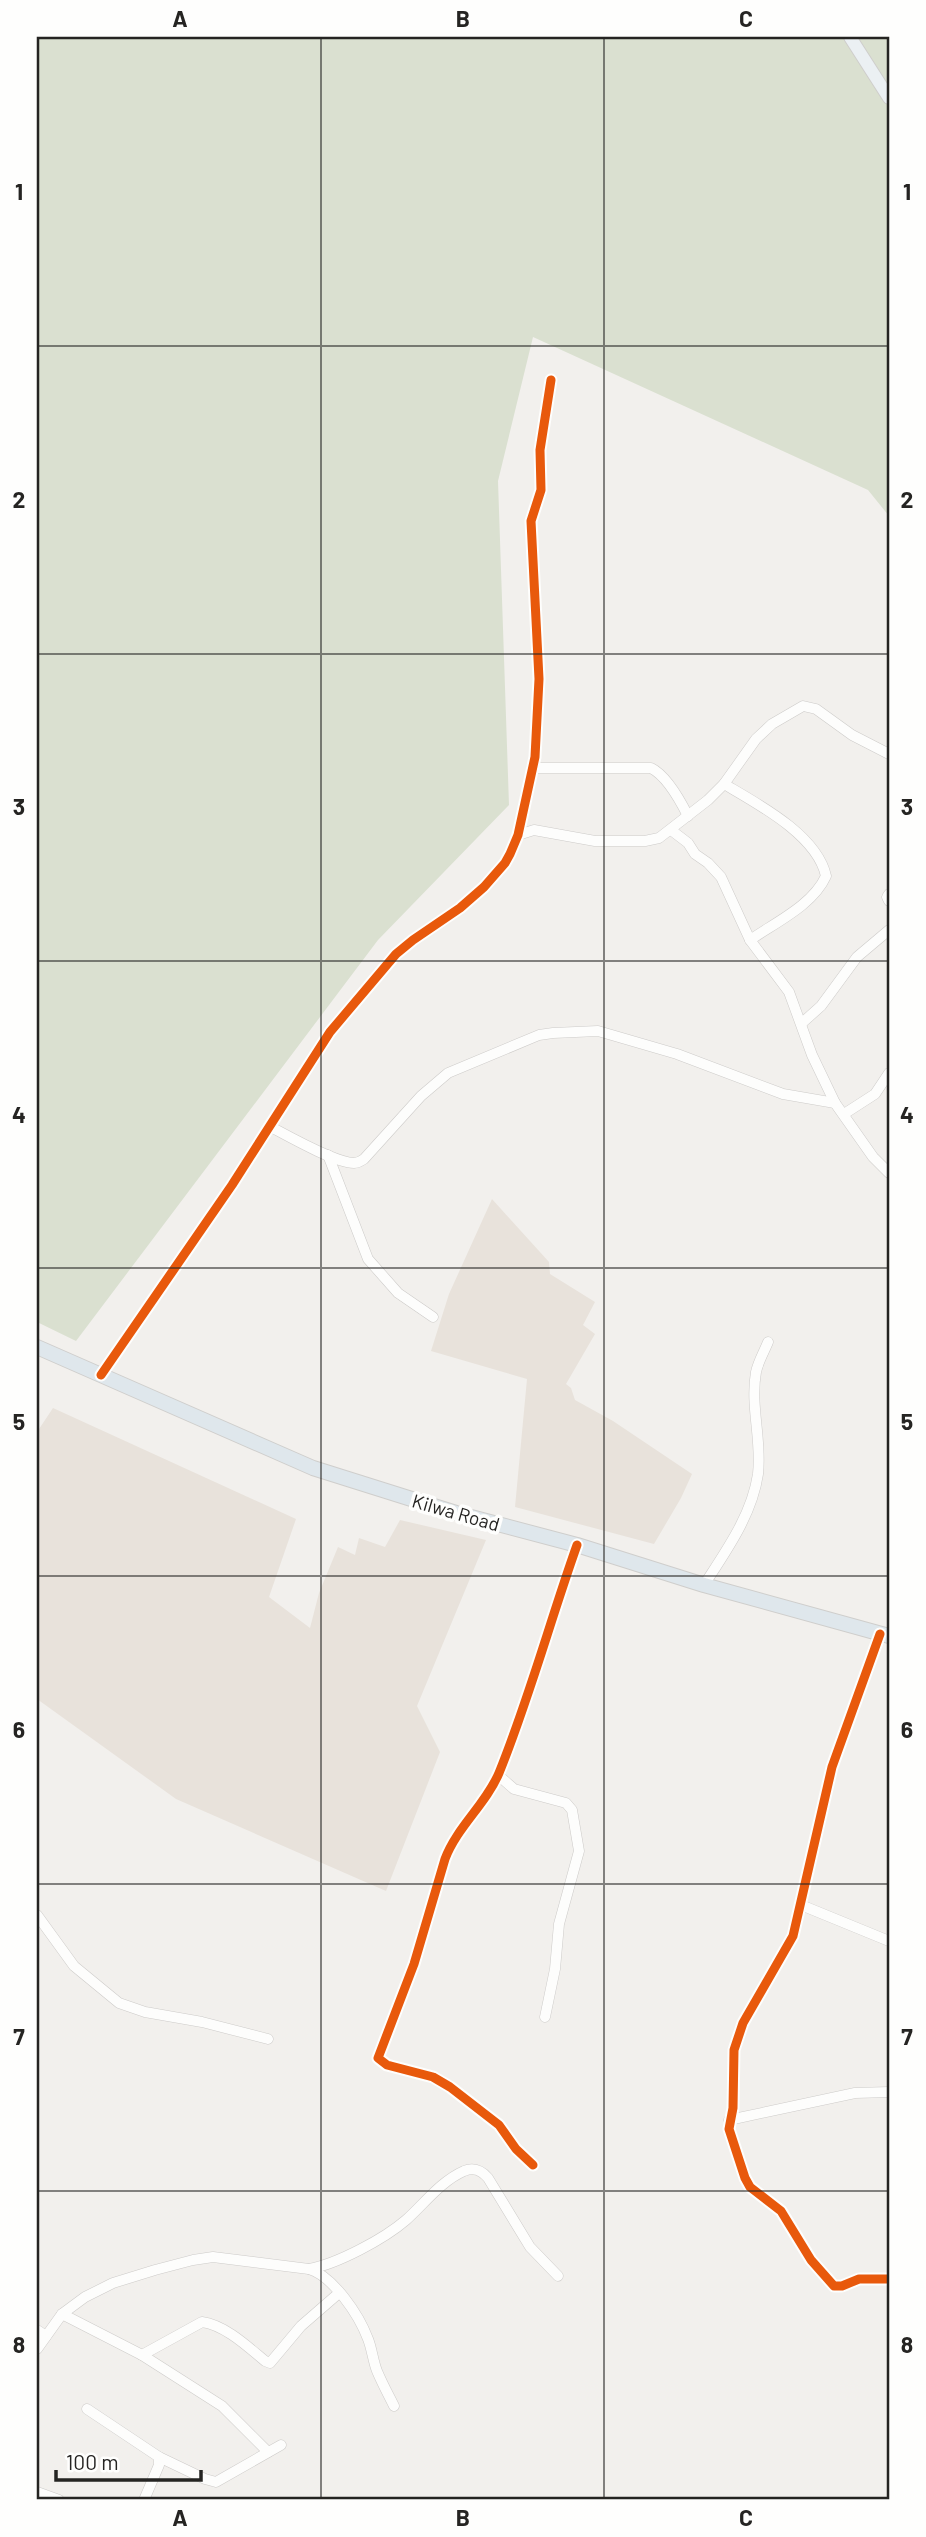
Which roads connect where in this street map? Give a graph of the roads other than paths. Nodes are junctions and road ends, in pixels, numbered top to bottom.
1 (850, 37) edge
2 (889, 98) edge
3 (551, 380) dead end
4 (889, 754) edge
5 (533, 768) junction
6 (724, 784) junction
7 (688, 816) junction
8 (671, 830) junction
9 (518, 835) junction
10 (889, 894) edge
11 (889, 901) edge
12 (889, 929) edge
13 (750, 940) junction
14 (802, 1023) junction
15 (889, 1073) edge
16 (835, 1103) junction
17 (844, 1114) junction
18 (269, 1126) junction
19 (328, 1155) junction
20 (889, 1173) edge
21 (433, 1317) dead end
22 (768, 1342) dead end
23 (38, 1350) edge
24 (101, 1375) junction
25 (577, 1545) junction
26 (704, 1585) junction
27 (885, 1635) edge
28 (498, 1775) junction
29 (801, 1905) junction
30 (37, 1915) edge
31 (889, 1941) edge
32 (545, 2017) dead end
33 (268, 2039) dead end
34 (889, 2092) edge
35 (729, 2120) junction
36 (533, 2165) dead end
37 (309, 2269) junction
38 (558, 2276) dead end
39 (889, 2279) edge
40 (339, 2293) junction
41 (62, 2315) junction
42 (37, 2330) edge
43 (46, 2336) junction
44 (37, 2349) edge
45 (142, 2355) junction
46 (394, 2406) dead end
47 (87, 2409) dead end
48 (281, 2445) dead end
49 (268, 2452) junction
50 (159, 2456) junction
51 (37, 2492) edge
52 (59, 2500) edge
53 (144, 2500) edge

1 - 2 main road
3 - 5 street
4 - 6 street
5 - 7 street
5 - 9 street
6 - 7 street
6 - 13 street
7 - 8 street
8 - 9 street
8 - 13 street
9 - 18 street
10 - 11 street
12 - 14 street
13 - 14 street
14 - 16 street
15 - 17 street
16 - 17 street
16 - 19 street
17 - 20 street
18 - 19 street
18 - 24 street
19 - 21 street
22 - 26 street
23 - 24 highway, Kilwa Road
24 - 25 highway, Kilwa Road
25 - 26 highway, Kilwa Road
25 - 28 street
26 - 27 highway, Kilwa Road
27 - 29 street
28 - 32 street
28 - 36 street
29 - 31 street
29 - 35 street
30 - 33 street
34 - 35 street
35 - 39 street
37 - 38 street
37 - 40 street
37 - 41 street
40 - 45 street
40 - 46 street
41 - 43 street
41 - 45 street
42 - 43 street
43 - 44 street
45 - 49 street
47 - 50 street
48 - 49 street
49 - 50 street
50 - 53 street
51 - 52 street

